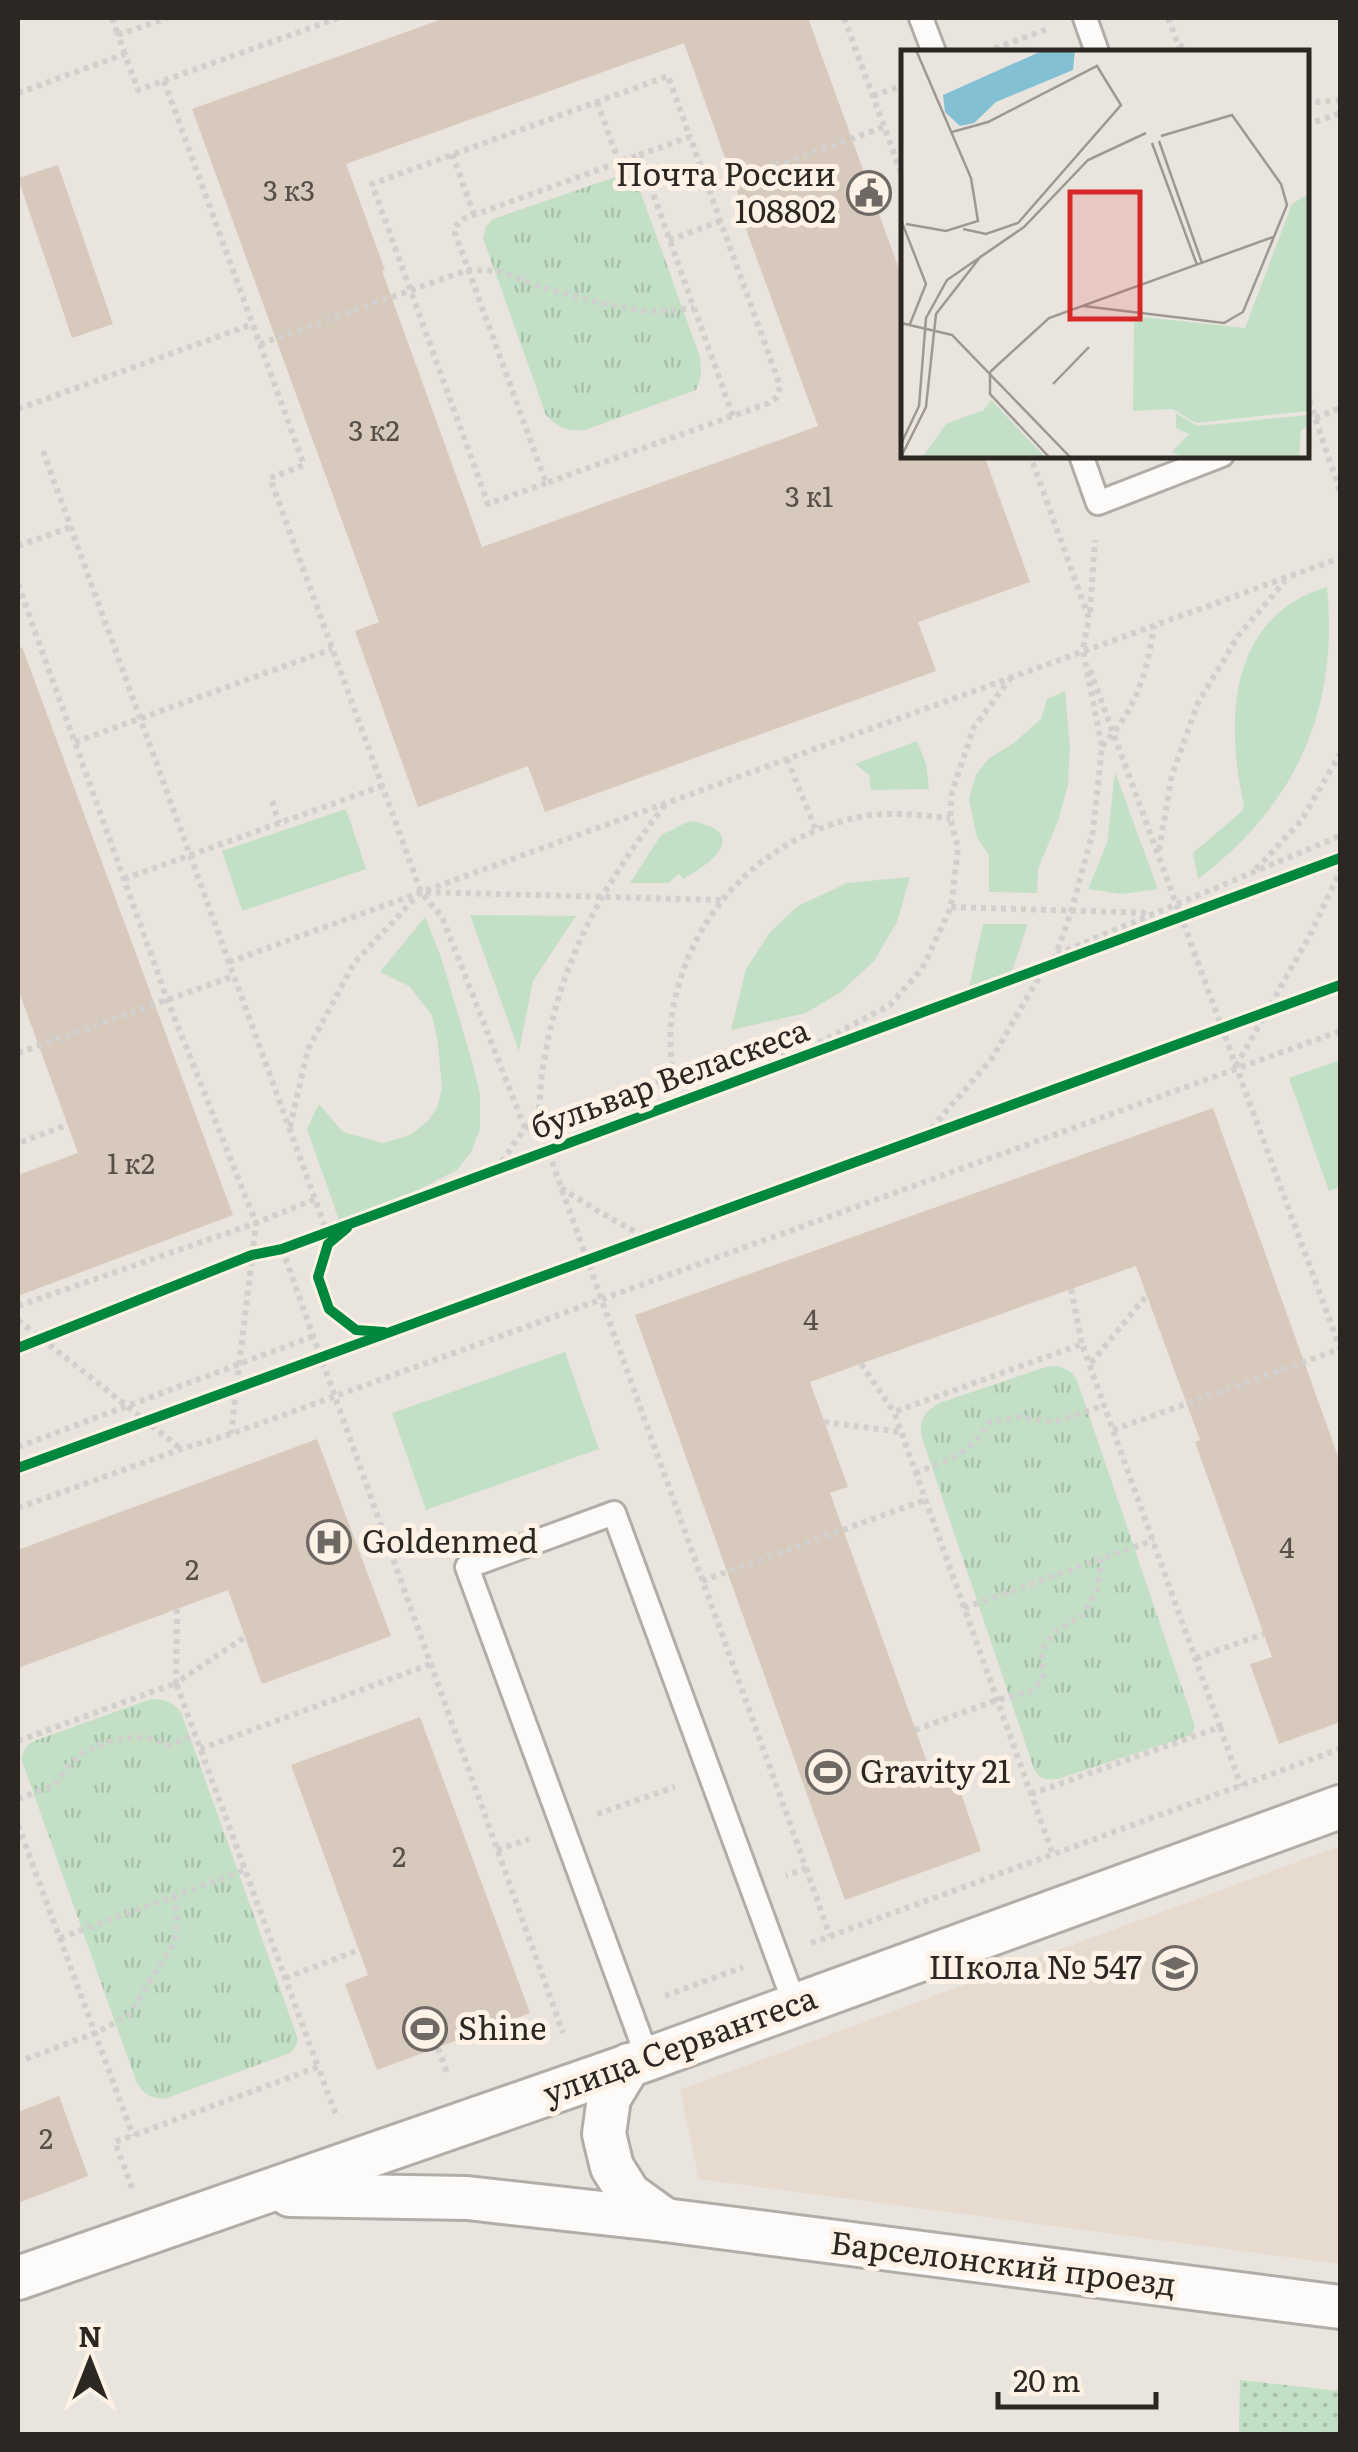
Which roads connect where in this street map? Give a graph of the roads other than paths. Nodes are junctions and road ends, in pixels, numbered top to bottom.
1 (921, 18) edge
2 (1084, 18) edge
3 (933, 50) edge
4 (1096, 50) edge
5 (1081, 458) edge
6 (1214, 458) edge
7 (1340, 1808) edge
8 (795, 2004) junction
9 (638, 2062) junction
10 (260, 2194) junction
11 (665, 2220) junction
12 (18, 2278) edge
13 (1340, 2307) edge

1 - 3 lane
2 - 4 lane
5 - 6 lane
7 - 8 street, улица Сервантеса
8 - 9 street, улица Сервантеса
8 - 9 lane
9 - 10 street, улица Сервантеса
9 - 11 street
10 - 11 street, Барселонский проезд
10 - 12 street, улица Сервантеса
11 - 13 street, Барселонский проезд

